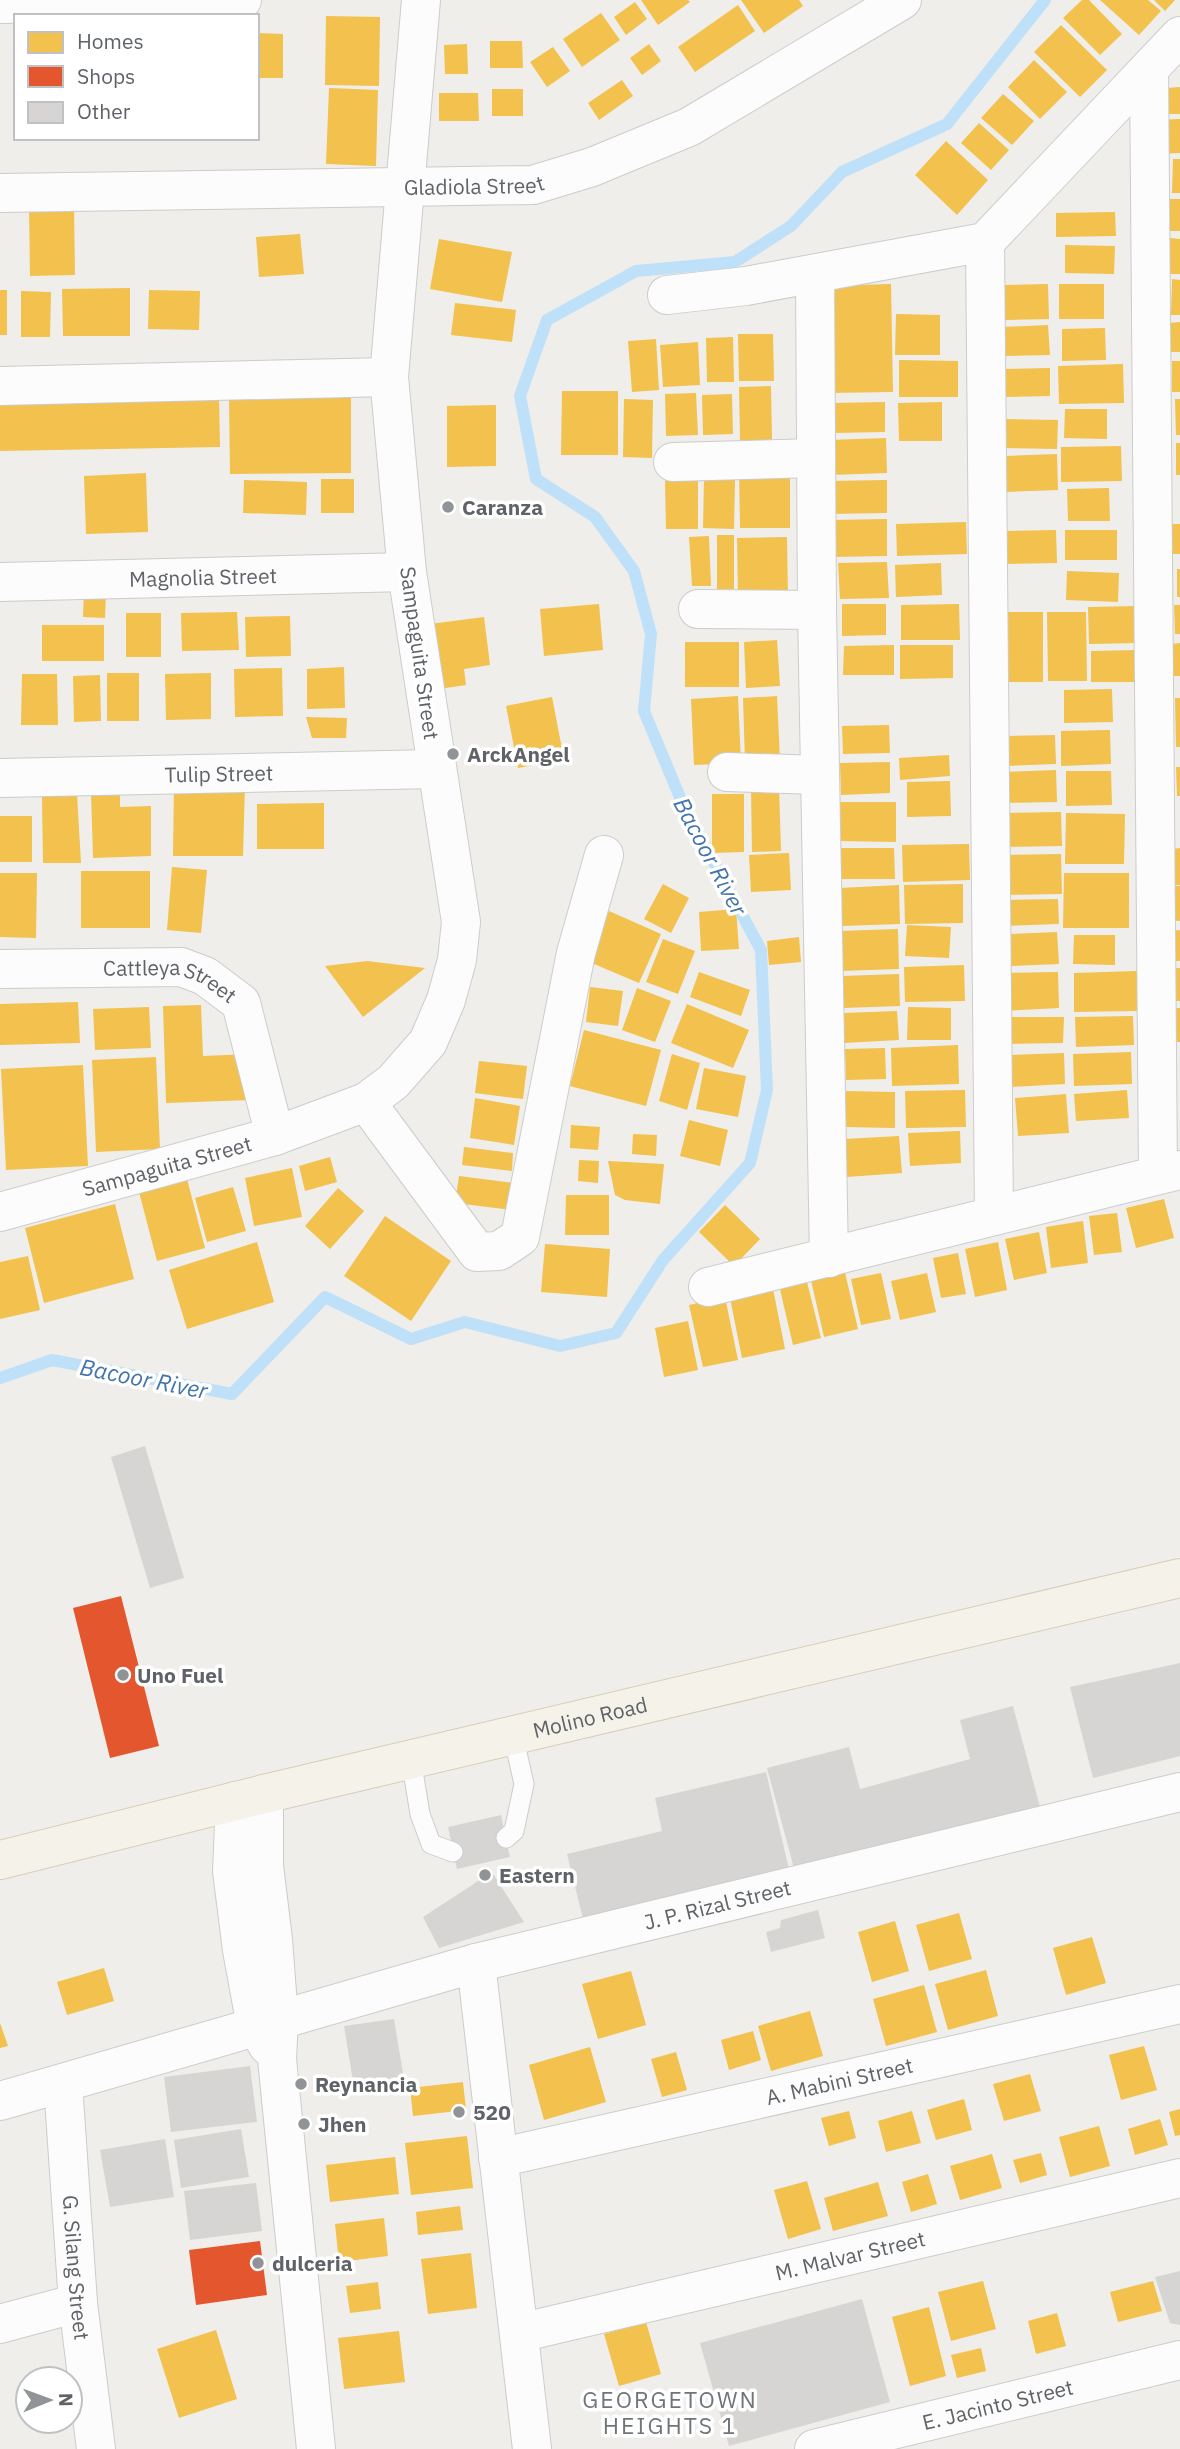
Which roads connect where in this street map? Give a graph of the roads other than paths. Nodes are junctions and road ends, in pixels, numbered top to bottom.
1 (242, 0) edge
2 (421, 0) edge
3 (902, 0) edge
4 (0, 4) edge
5 (1180, 36) edge
6 (1149, 69) junction
7 (404, 186) junction
8 (0, 193) edge
9 (985, 242) junction
10 (815, 274) junction
11 (667, 295) dead end
12 (389, 377) junction
13 (0, 386) edge
14 (815, 458) junction
15 (673, 462) dead end
16 (407, 572) junction
17 (0, 582) edge
18 (698, 609) dead end
19 (817, 610) junction
20 (436, 769) junction
21 (727, 772) dead end
22 (820, 775) junction
23 (0, 778) edge
24 (604, 855) dead end
25 (0, 969) edge
26 (366, 1102) junction
27 (275, 1136) junction
28 (1169, 1172) edge
29 (0, 1212) edge
30 (994, 1215) junction
31 (829, 1258) junction
32 (708, 1287) dead end
33 (1180, 1578) edge
34 (513, 1735) junction
35 (411, 1759) junction
36 (1180, 1792) edge
37 (249, 1798) junction
38 (506, 1838) dead end
39 (453, 1852) dead end
40 (0, 1860) edge
41 (476, 1963) junction
42 (1180, 2004) edge
43 (267, 2022) junction
44 (63, 2084) junction
45 (0, 2101) edge
46 (498, 2158) junction
47 (1180, 2178) edge
48 (78, 2303) junction
49 (0, 2324) edge
50 (519, 2333) junction
51 (1180, 2360) edge
52 (96, 2449) edge
53 (316, 2449) edge
54 (532, 2449) edge
55 (814, 2449) edge

1 - 4 street
2 - 7 street, Sampaguita Street
3 - 7 street, Gladiola Street
5 - 6 street
6 - 9 street
6 - 28 street
7 - 8 street, Gladiola Street
7 - 12 street, Sampaguita Street
9 - 10 street
9 - 30 street
10 - 11 street
10 - 14 street
12 - 13 street
12 - 16 street, Sampaguita Street
14 - 15 street
14 - 19 street
16 - 17 street, Magnolia Street
16 - 20 street, Sampaguita Street
18 - 19 street
19 - 22 street
20 - 23 street, Tulip Street
20 - 26 street, Sampaguita Street
21 - 22 street
22 - 31 street
24 - 26 street
25 - 27 street, Cattleya Street
26 - 27 street, Sampaguita Street
27 - 29 street, Sampaguita Street
28 - 30 street
30 - 31 street
31 - 32 street
33 - 34 main road, Molino Road
34 - 35 main road, Molino Road
34 - 38 lane
35 - 37 main road, Molino Road
35 - 39 lane
36 - 41 street, J. P. Rizal Street
37 - 40 main road, Molino Road
37 - 43 street
41 - 43 street, J. P. Rizal Street
41 - 46 street
42 - 46 street, A. Mabini Street
43 - 44 street, J. P. Rizal Street
43 - 53 street
44 - 45 street, J. P. Rizal Street
44 - 48 street, G. Silang Street
46 - 50 street
47 - 50 street, M. Malvar Street
48 - 49 street
48 - 52 street, G. Silang Street
50 - 54 street
51 - 55 street, E. Jacinto Street

